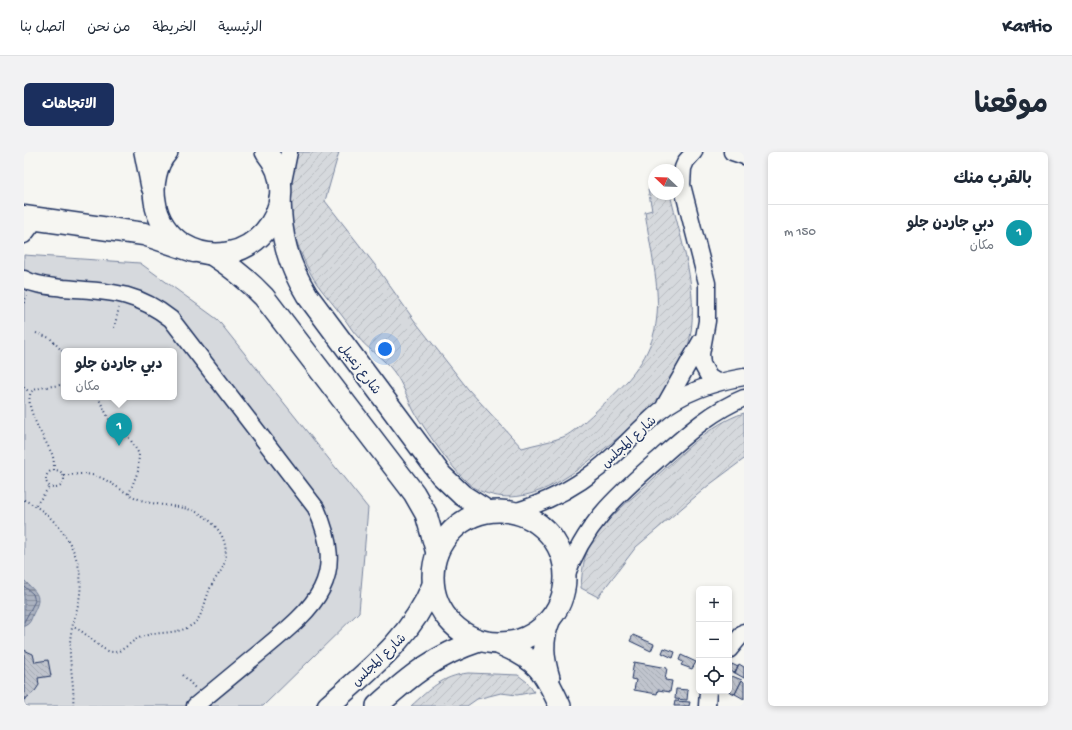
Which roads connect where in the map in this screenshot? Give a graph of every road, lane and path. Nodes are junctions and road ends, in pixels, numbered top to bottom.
1 (145, 152) edge
2 (167, 152) edge
3 (266, 152) edge
4 (288, 152) edge
5 (694, 152) edge
6 (732, 152) edge
7 (744, 156) edge
8 (153, 190) junction
9 (280, 196) junction
10 (31, 218) edge
11 (24, 235) edge
12 (203, 253) junction
13 (24, 280) edge
14 (123, 294) junction
15 (114, 328) dead end
16 (36, 333) dead end
17 (706, 333) junction
18 (61, 350) edge
19 (744, 377) edge
20 (717, 382) junction
21 (61, 385) edge
22 (24, 387) edge
23 (30, 392) junction
24 (744, 398) edge
25 (100, 400) edge
26 (25, 402) edge
27 (660, 411) junction
28 (34, 428) dead end
29 (54, 470) junction
30 (64, 476) junction
31 (50, 486) junction
32 (129, 494) junction
33 (24, 500) edge
34 (36, 505) junction
35 (487, 511) junction
36 (514, 512) junction
37 (437, 553) junction
38 (565, 579) junction
39 (433, 586) junction
40 (549, 621) junction
41 (72, 628) junction
42 (744, 632) edge
43 (479, 641) junction
44 (500, 644) junction
45 (732, 646) edge
46 (183, 676) dead end
47 (708, 694) edge
48 (200, 702) edge
49 (558, 703) edge
50 (73, 706) edge
51 (328, 706) edge
52 (377, 706) edge
53 (707, 706) edge

1 - 8 main road
2 - 8 main road
3 - 9 main road, شارع زعيبل
4 - 9 street
5 - 17 street
6 - 7 street
8 - 12 main road
9 - 12 main road
9 - 35 main road, شارع زعيبل
10 - 11 street
10 - 12 highway
12 - 37 main road
13 - 14 street
14 - 15 path
14 - 48 street
16 - 18 path
17 - 20 street
17 - 27 street
19 - 20 street, شارع المجلس
20 - 27 street, شارع المجلس
21 - 23 path
22 - 23 path
23 - 26 path
24 - 38 street
25 - 32 path
27 - 36 street, شارع المجلس
28 - 29 path
29 - 30 path
29 - 31 path
30 - 31 path
30 - 32 path
31 - 34 path
32 - 41 path
33 - 34 path
34 - 41 path
35 - 36 main road
35 - 37 main road
36 - 38 main road
37 - 39 main road
38 - 40 main road
39 - 43 main road
39 - 51 main road, شارع المجلس
40 - 44 main road
40 - 49 main road
41 - 50 path
42 - 45 street
43 - 44 main road
43 - 52 main road
44 - 49 main road
46 - 48 path
47 - 53 street

